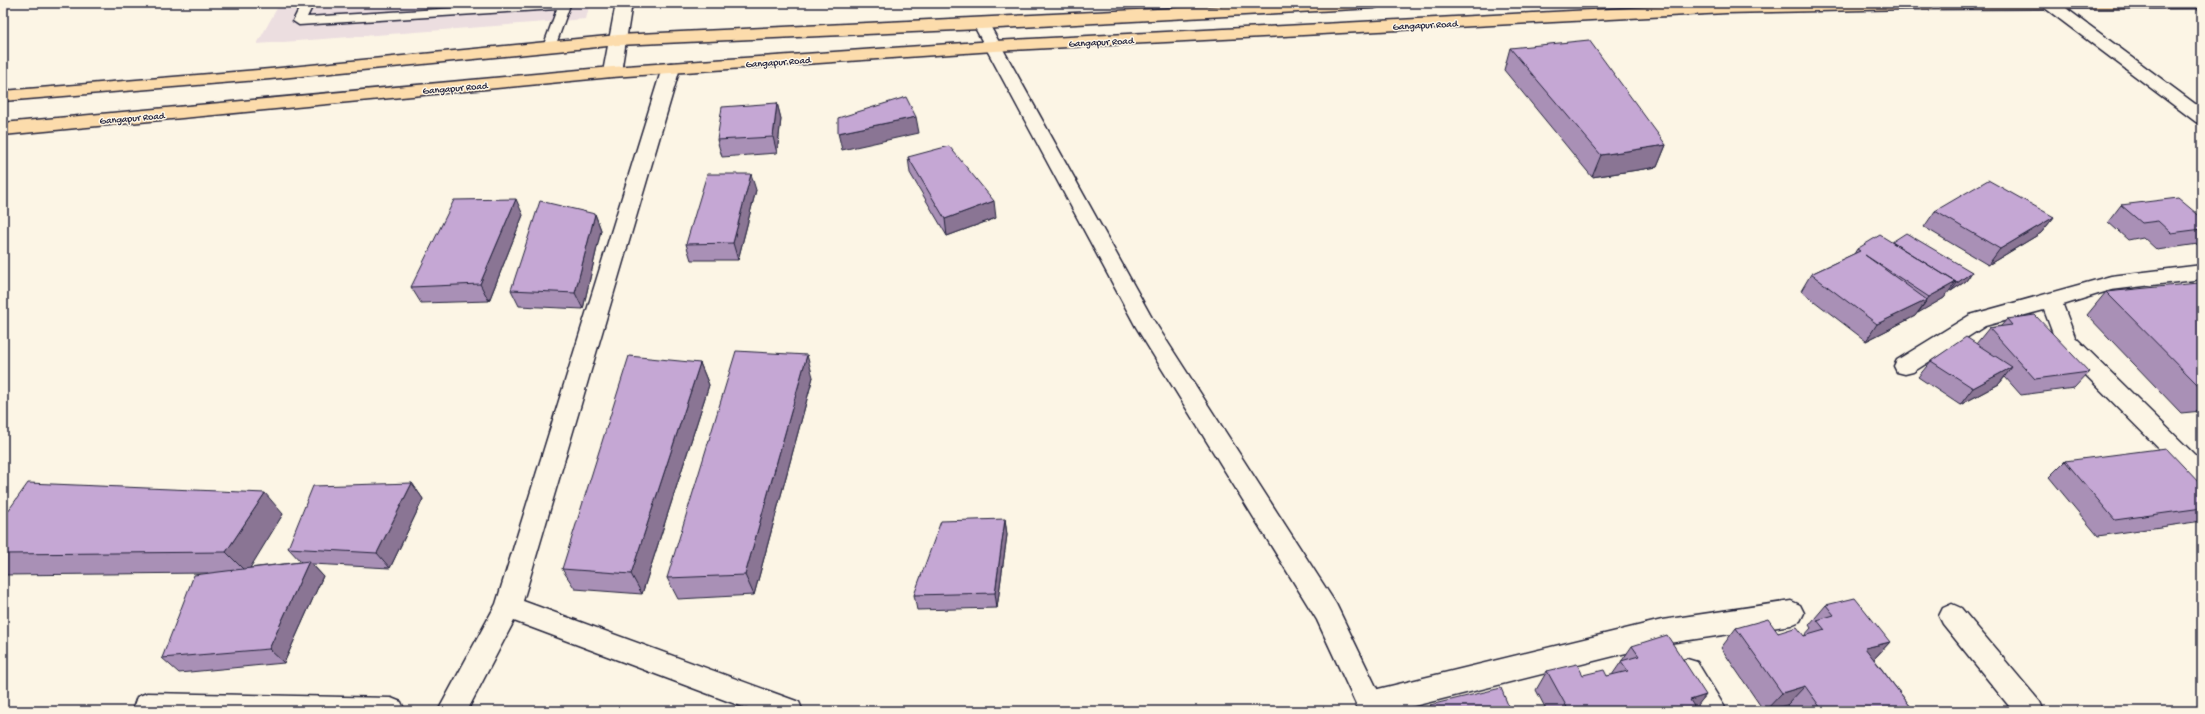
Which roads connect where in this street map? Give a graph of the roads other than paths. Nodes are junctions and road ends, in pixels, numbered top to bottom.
1 (308, 3) edge
2 (624, 3) edge
3 (1374, 3) edge
4 (570, 4) edge
5 (1910, 4) edge
6 (2202, 4) edge
7 (2051, 5) junction
8 (981, 24) junction
9 (618, 40) junction
10 (549, 46) junction
11 (994, 46) junction
12 (671, 68) junction
13 (612, 72) junction
14 (3, 96) edge
15 (2202, 118) edge
16 (3, 129) edge
17 (2202, 272) edge
18 (2051, 301) junction
19 (1905, 366) dead end
20 (2202, 477) edge
21 (508, 607) junction
22 (1791, 613) dead end
23 (1952, 616) dead end
24 (1662, 632) junction
25 (1370, 707) edge
26 (146, 711) edge
27 (391, 711) edge
28 (452, 711) edge
29 (790, 711) edge
30 (1713, 711) edge
31 (2030, 711) edge

1 - 4 lane
2 - 9 street
3 - 8 main road, Gangapur Road
4 - 10 lane
5 - 7 main road, Gangapur Road
5 - 11 main road, Gangapur Road
6 - 7 main road, Gangapur Road
7 - 15 street
8 - 9 main road, Gangapur Road
8 - 11 street
9 - 10 main road, Gangapur Road
9 - 13 street
10 - 14 main road, Gangapur Road
11 - 12 main road, Gangapur Road
11 - 25 street
12 - 13 main road, Gangapur Road
12 - 21 street
13 - 16 main road, Gangapur Road
17 - 18 street
18 - 19 street
18 - 20 street
21 - 28 street
21 - 29 street
22 - 24 street
23 - 31 street
24 - 25 street
24 - 30 street
26 - 27 street

